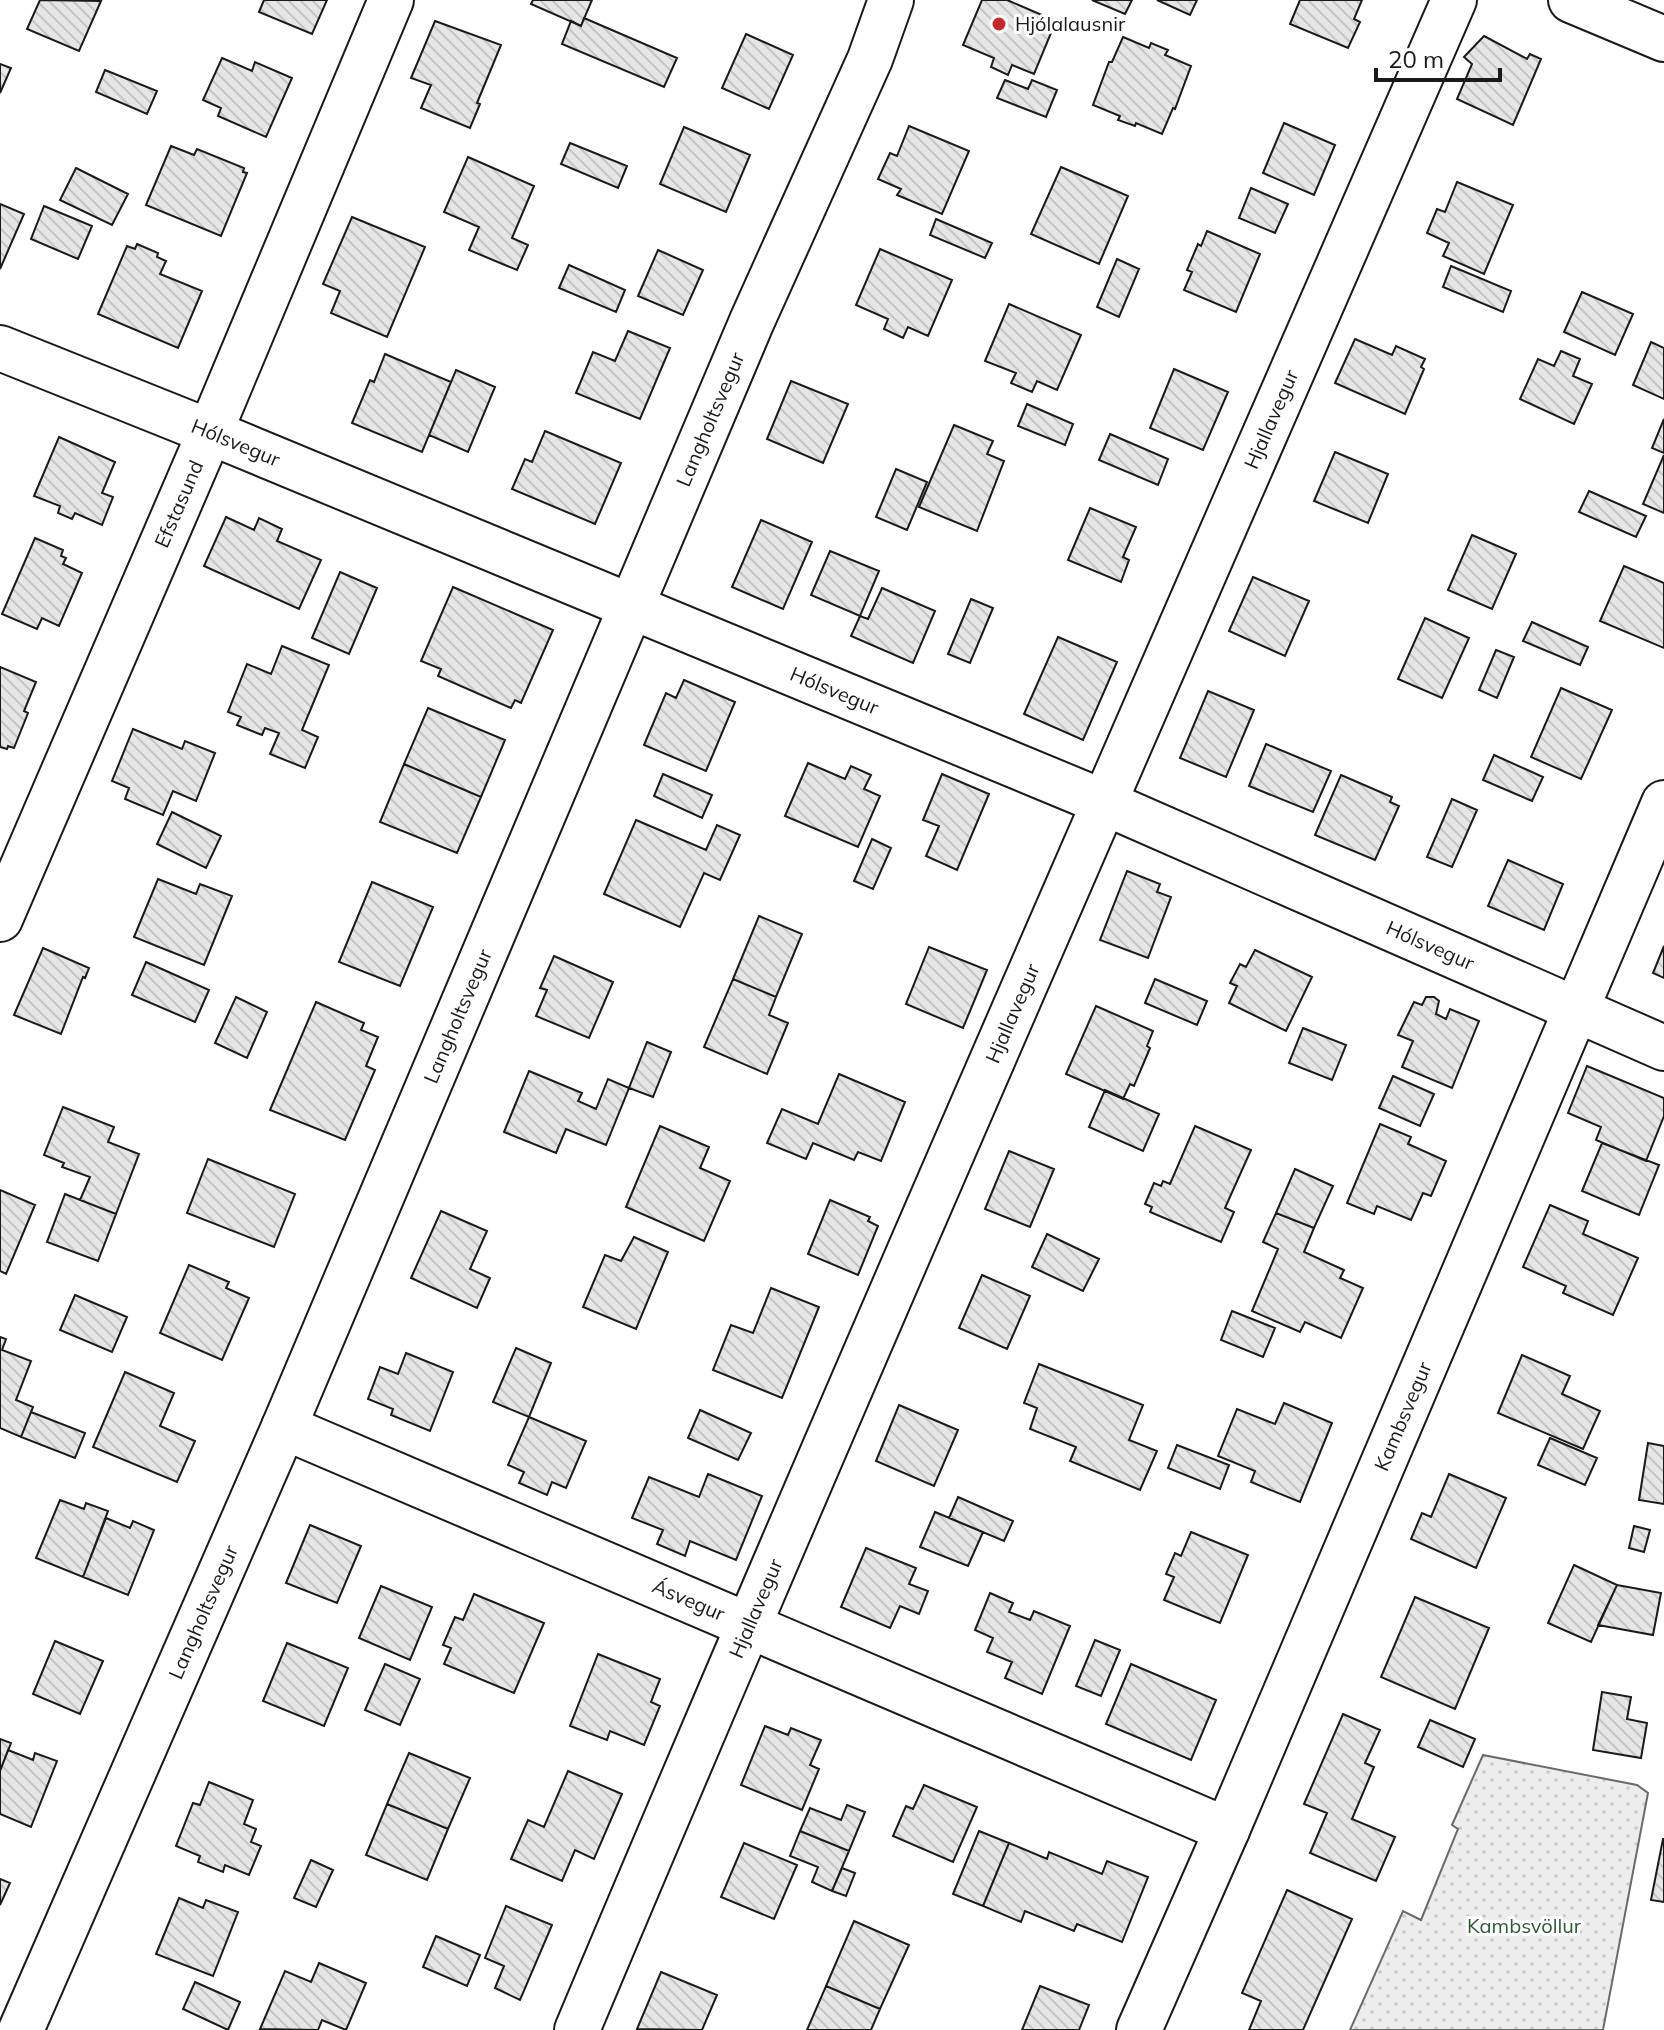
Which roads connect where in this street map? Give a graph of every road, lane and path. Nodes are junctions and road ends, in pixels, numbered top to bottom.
1 (391, 0) edge
2 (891, 0) edge
3 (1454, 0) edge
4 (1571, 0) edge
5 (1664, 39) edge
6 (0, 348) edge
7 (210, 432) junction
8 (631, 606) junction
9 (1103, 802) junction
10 (1664, 803) edge
11 (0, 919) edge
12 (1576, 1010) junction
13 (1664, 1048) edge
14 (284, 1427) junction
15 (747, 1625) junction
16 (1227, 1830) junction
17 (21, 2030) edge
18 (577, 2030) edge
19 (1139, 2030) edge

1 - 7 street, Efstasund
2 - 8 street, Langholtsvegur
3 - 9 street, Hjallavegur
4 - 5 street
6 - 7 street, Hólsvegur
7 - 8 street, Hólsvegur
7 - 11 street, Efstasund
8 - 9 street, Hólsvegur
8 - 14 street, Langholtsvegur
9 - 12 street, Hólsvegur
9 - 15 street, Hjallavegur
10 - 12 street, Kambsvegur
12 - 13 street, Hólsvegur
12 - 16 street, Kambsvegur
14 - 15 street, Ásvegur
14 - 17 street, Langholtsvegur
15 - 16 street, Ásvegur
15 - 18 street, Hjallavegur
16 - 19 street, Kambsvegur

